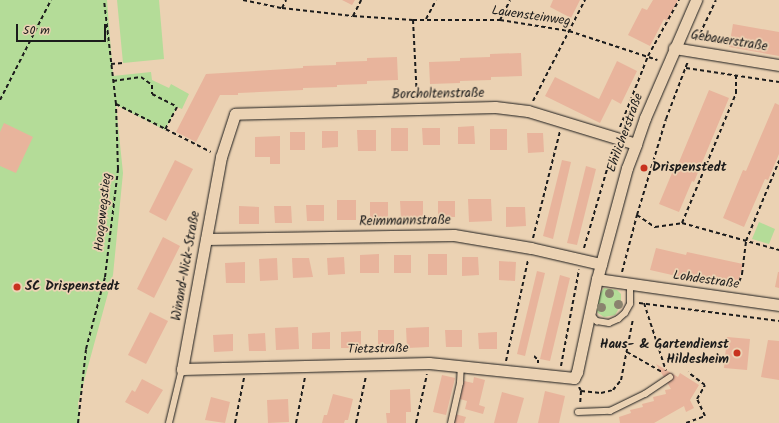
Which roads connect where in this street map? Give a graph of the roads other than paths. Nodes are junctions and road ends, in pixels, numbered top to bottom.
1 (696, 0) edge
2 (674, 48) junction
3 (779, 65) edge
4 (235, 114) joint
5 (636, 144) junction
6 (206, 239) junction
7 (601, 264) junction
8 (596, 279) junction
9 (625, 283) junction
10 (779, 305) edge
11 (589, 311) junction
12 (461, 366) junction
13 (182, 369) junction
14 (574, 378) joint
15 (670, 378) dead end
16 (578, 412) road end
17 (169, 423) edge
18 (450, 423) edge

1 - 2 street, Ehrlicherstraße
2 - 3 street, Gebauerstraße
2 - 5 street, Ehrlicherstraße
4 - 5 street, Borcholtenstraße
4 - 6 street, Winand-Nick-Straße
5 - 7 street, Ehrlicherstraße
6 - 7 street, Reimmannstraße
6 - 13 street, Winand-Nick-Straße
7 - 8 street, Ehrlicherstraße
8 - 9 street
8 - 11 street, Ehrlicherstraße
9 - 10 street, Lohdestraße
9 - 11 lane
11 - 14 street, Ehrlicherstraße
12 - 13 street, Tietzstraße
12 - 14 street, Tietzstraße
12 - 18 lane
13 - 17 lane, Winand-Nick-Straße
15 - 16 lane

